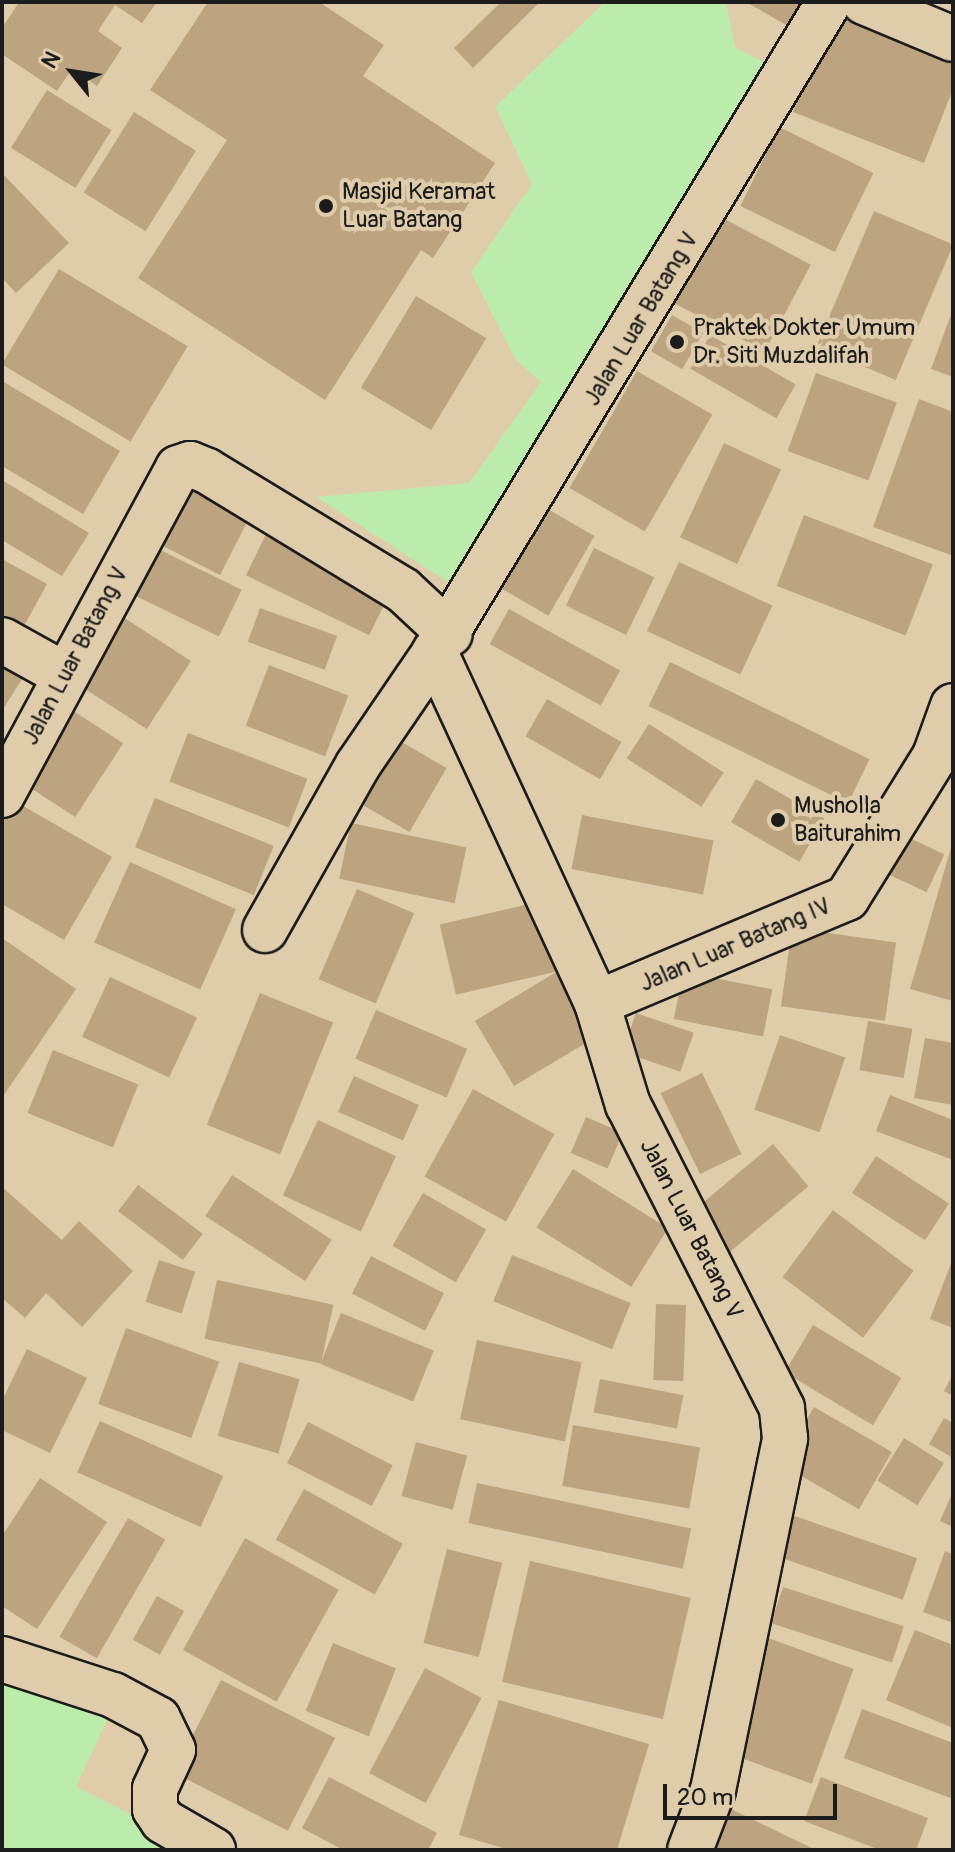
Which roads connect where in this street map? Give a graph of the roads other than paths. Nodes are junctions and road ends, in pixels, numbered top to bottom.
1 (829, 2) edge
2 (864, 2) edge
3 (953, 39) edge
4 (2, 640) edge
5 (442, 643) junction
6 (65, 675) junction
7 (953, 706) edge
8 (944, 758) edge
9 (2, 795) edge
10 (265, 930) dead end
11 (597, 1003) junction
12 (2, 1659) edge
13 (213, 1850) edge
14 (690, 1850) edge

1 - 5 street, Jalan Luar Batang V
2 - 3 street
4 - 6 street
5 - 6 street, Jalan Luar Batang V
5 - 10 street
5 - 11 street, Jalan Luar Batang V
6 - 9 street, Jalan Luar Batang V
7 - 8 street, Jalan Luar Batang IV
8 - 11 street, Jalan Luar Batang IV
11 - 14 street, Jalan Luar Batang V
12 - 13 street

